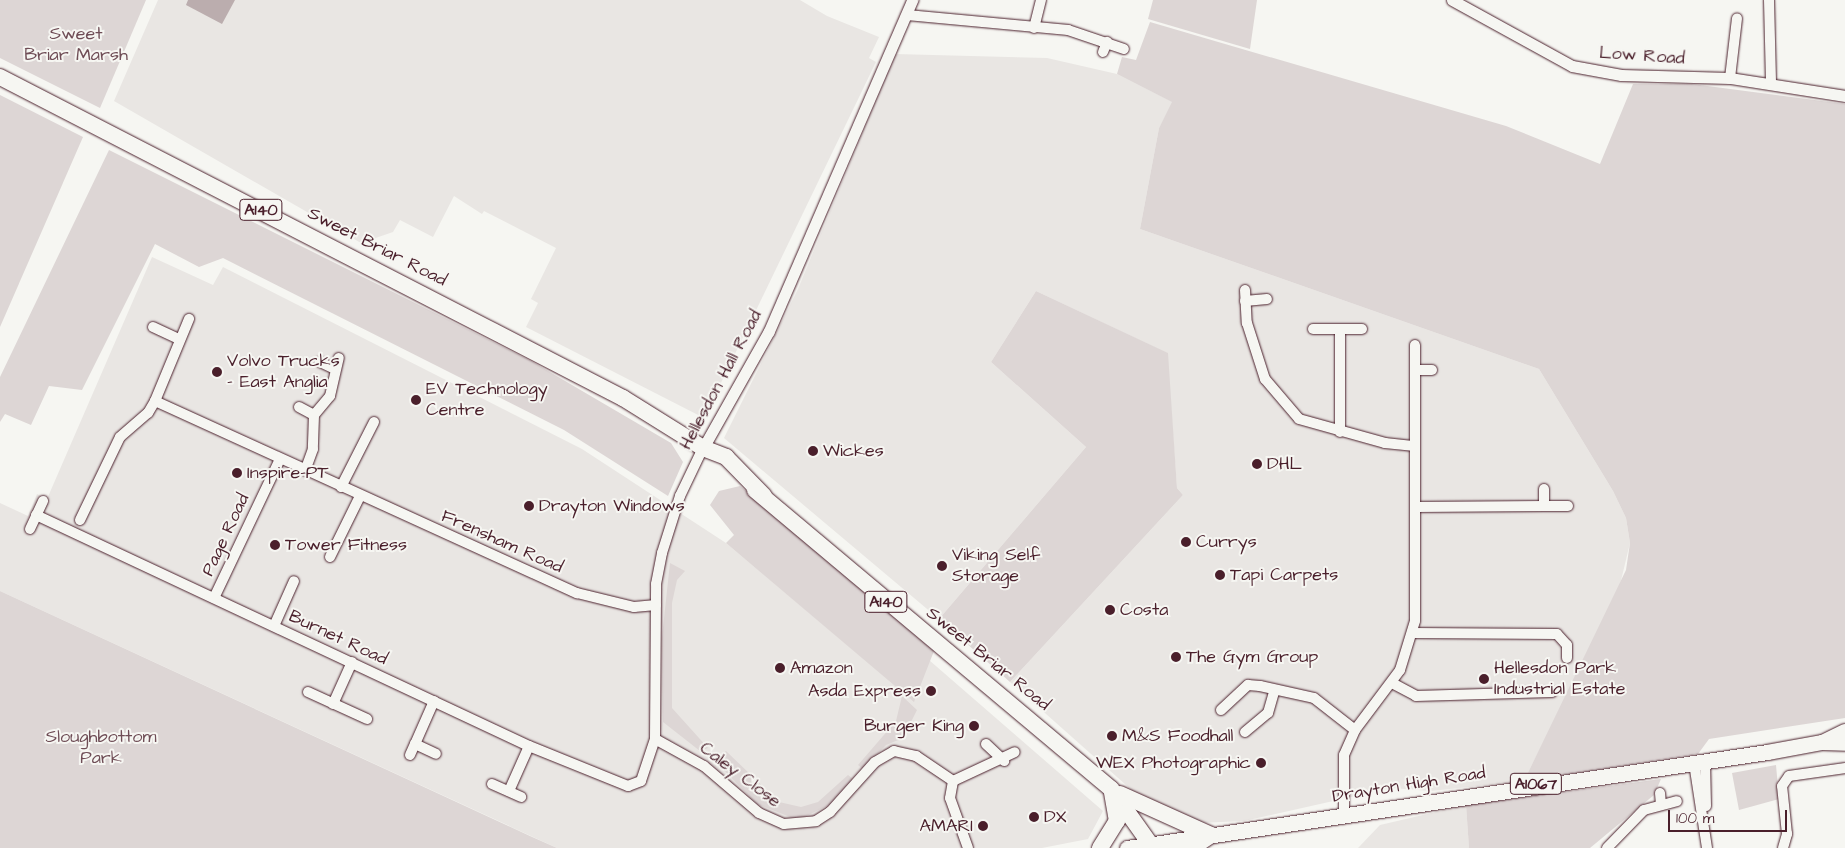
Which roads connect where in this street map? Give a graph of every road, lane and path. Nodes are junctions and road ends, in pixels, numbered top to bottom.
1 (912, 0) edge
2 (1040, 0) edge
3 (1455, 0) edge
4 (1769, 0) edge
5 (907, 15) junction
6 (1737, 18) dead end
7 (1034, 28) junction
8 (1107, 42) junction
9 (1124, 49) dead end
10 (1103, 52) dead end
11 (0, 78) edge
12 (1730, 78) junction
13 (1771, 82) junction
14 (1845, 96) edge
15 (1245, 290) dead end
16 (1267, 299) dead end
17 (1245, 301) junction
18 (189, 319) dead end
19 (153, 327) dead end
20 (1314, 329) dead end
21 (1340, 329) junction
22 (1362, 329) dead end
23 (179, 339) junction
24 (1415, 345) dead end
25 (339, 358) dead end
26 (320, 362) dead end
27 (334, 369) junction
28 (1415, 370) junction
29 (1432, 370) dead end
30 (155, 401) junction
31 (298, 407) dead end
32 (314, 415) junction
33 (374, 422) dead end
34 (1340, 432) junction
35 (1416, 446) junction
36 (704, 448) junction
37 (280, 459) junction
38 (305, 470) junction
39 (341, 487) junction
40 (1544, 489) dead end
41 (360, 496) junction
42 (43, 501) dead end
43 (1544, 506) junction
44 (1568, 506) dead end
45 (1416, 508) junction
46 (36, 515) junction
47 (80, 520) dead end
48 (30, 529) dead end
49 (330, 558) dead end
50 (294, 581) dead end
51 (214, 598) junction
52 (656, 605) junction
53 (274, 626) junction
54 (1413, 633) junction
55 (1567, 658) dead end
56 (352, 662) junction
57 (1392, 683) junction
58 (308, 692) dead end
59 (1274, 692) junction
60 (1552, 692) dead end
61 (434, 701) junction
62 (333, 704) junction
63 (1222, 710) dead end
64 (367, 719) dead end
65 (1355, 730) junction
66 (1845, 731) edge
67 (1244, 732) dead end
68 (654, 739) junction
69 (1822, 742) junction
70 (1845, 743) edge
71 (415, 744) junction
72 (986, 744) dead end
73 (529, 746) junction
74 (1015, 752) dead end
75 (436, 754) dead end
76 (410, 755) dead end
77 (1004, 761) junction
78 (1700, 762) junction
79 (1845, 768) edge
80 (953, 781) junction
81 (492, 784) dead end
82 (628, 786) joint
83 (1111, 789) junction
84 (509, 791) junction
85 (521, 797) dead end
86 (1677, 801) dead end
87 (1344, 815) junction
88 (1211, 836) junction
89 (1152, 846) edge
90 (968, 848) edge
91 (1100, 848) edge
92 (1126, 848) edge
93 (1192, 848) edge
94 (1607, 848) edge
95 (1707, 848) edge
96 (1783, 848) edge

1 - 5 street, Hellesdon Hall Road
2 - 7 street
3 - 12 street, Low Road
4 - 13 street
5 - 7 street
5 - 36 street, Hellesdon Hall Road
6 - 12 street
7 - 8 street
8 - 9 street
8 - 10 street
11 - 36 highway, Sweet Briar Road / A140
12 - 13 street, Low Road
13 - 14 street, Low Road
15 - 17 street
16 - 17 street
17 - 34 street
18 - 23 street
19 - 23 street
20 - 21 street
21 - 22 street
21 - 34 street
23 - 30 street
24 - 28 street
25 - 27 street
26 - 27 street
27 - 32 street
28 - 29 street
28 - 35 street
30 - 37 street, Frensham Road
30 - 47 street
31 - 32 street
32 - 38 street
33 - 39 street
34 - 35 street
35 - 45 street
36 - 52 street, Hellesdon Hall Road
36 - 83 highway, Sweet Briar Road / A140
37 - 38 street, Frensham Road
37 - 51 street, Page Road
38 - 39 street, Frensham Road
39 - 41 street, Frensham Road
40 - 43 street
41 - 49 street
41 - 52 street, Frensham Road
42 - 46 street
43 - 44 street
43 - 45 street
45 - 54 street
46 - 48 street
46 - 51 street, Burnet Road
50 - 53 street
51 - 53 street, Burnet Road
52 - 68 street, Hellesdon Hall Road
53 - 56 street, Burnet Road
54 - 55 street
54 - 57 street
56 - 61 street, Burnet Road
56 - 62 street
57 - 60 street
57 - 65 street
58 - 62 street
59 - 63 street
59 - 65 street
59 - 67 street
61 - 71 street
61 - 73 street, Burnet Road
62 - 64 street
65 - 87 street
66 - 69 main road, Drayton High Road / A1067
68 - 80 street, Caley Close
68 - 82 street, Hellesdon Hall Road
69 - 70 main road, Drayton High Road / A1067
69 - 78 main road, Drayton High Road / A1067
71 - 75 street
71 - 76 street
72 - 77 street
73 - 82 street, Burnet Road
73 - 84 street
74 - 77 street
77 - 80 street
78 - 87 main road, Drayton High Road / A1067
78 - 95 street
79 - 96 street
80 - 90 street
81 - 84 street
83 - 88 highway, A140
83 - 89 highway, Sweet Briar Road / A140
83 - 91 highway
84 - 85 street
86 - 94 street
87 - 88 main road, Drayton High Road / A1067
88 - 89 main road, Drayton High Road / A1067
88 - 93 highway, A1067
89 - 92 main road, A1067

